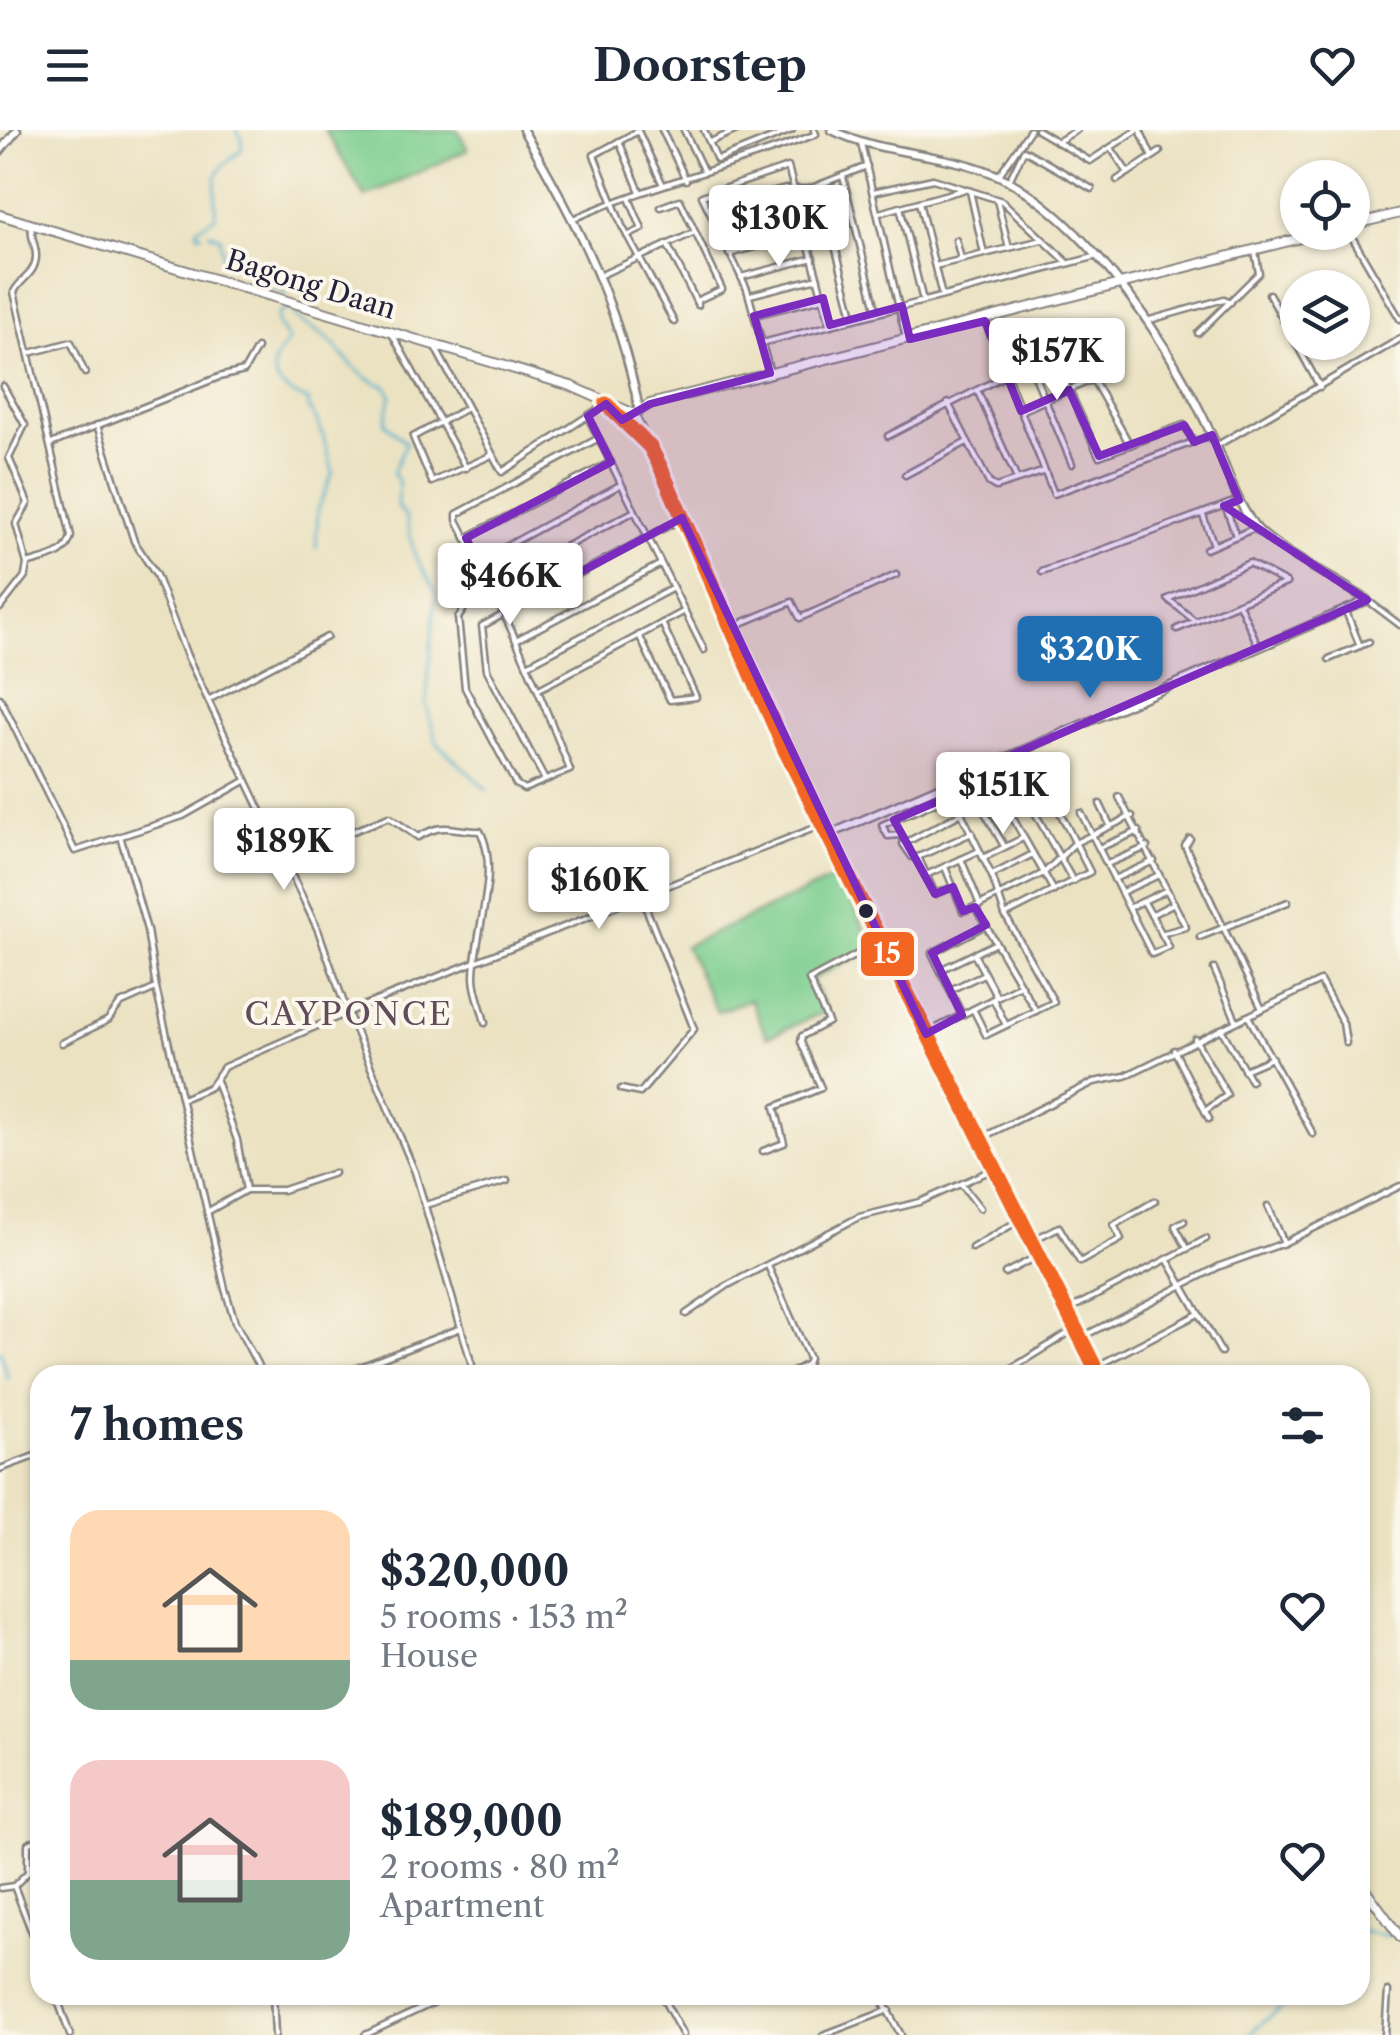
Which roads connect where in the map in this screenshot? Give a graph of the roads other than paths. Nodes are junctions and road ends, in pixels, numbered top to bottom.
1 (17, 130) edge
2 (523, 130) edge
3 (662, 130) edge
4 (684, 130) edge
5 (704, 130) edge
6 (737, 130) edge
7 (766, 130) edge
8 (792, 130) edge
9 (832, 130) edge
10 (1030, 130) edge
11 (1037, 130) edge
12 (1077, 130) edge
13 (1138, 130) edge
14 (815, 132) edge
15 (770, 138) junction
16 (619, 142) junction
17 (709, 142) junction
18 (1058, 142) junction
19 (861, 144) dead end
20 (1110, 147) junction
21 (0, 151) edge
22 (1160, 152) dead end
23 (1152, 158) junction
24 (716, 160) junction
25 (866, 166) junction
26 (720, 167) junction
27 (704, 172) junction
28 (1128, 173) junction
29 (843, 176) junction
30 (998, 176) junction
31 (686, 180) junction
32 (1117, 180) dead end
33 (1009, 182) junction
34 (662, 183) junction
35 (820, 186) junction
36 (794, 189) junction
37 (1092, 189) dead end
38 (968, 190) junction
39 (640, 192) junction
40 (873, 192) junction
41 (628, 196) junction
42 (997, 200) junction
43 (613, 201) junction
44 (920, 202) junction
45 (660, 207) dead end
46 (900, 207) junction
47 (706, 209) junction
48 (800, 210) junction
49 (878, 213) junction
50 (1399, 213) edge
51 (0, 216) edge
52 (573, 219) junction
53 (1370, 220) edge
54 (32, 224) junction
55 (718, 231) junction
56 (696, 232) junction
57 (806, 233) junction
58 (627, 236) junction
59 (1043, 239) junction
60 (956, 240) dead end
61 (667, 244) junction
62 (1280, 245) edge
63 (1009, 248) junction
64 (1360, 250) edge
65 (1256, 252) junction
66 (729, 254) junction
67 (984, 254) junction
68 (1094, 256) dead end
69 (638, 257) junction
70 (813, 258) junction
71 (961, 260) junction
72 (1068, 263) junction
73 (934, 266) junction
74 (600, 275) junction
75 (741, 277) junction
76 (818, 278) junction
77 (1123, 285) junction
78 (1269, 294) dead end
79 (748, 295) junction
80 (942, 296) junction
81 (824, 298) junction
82 (923, 301) junction
83 (1231, 302) junction
84 (902, 306) junction
85 (877, 313) junction
86 (754, 316) junction
87 (854, 319) junction
88 (1400, 319) edge
89 (985, 321) junction
90 (1146, 321) junction
91 (674, 322) dead end
92 (830, 325) junction
93 (391, 332) junction
94 (1198, 334) dead end
95 (1045, 337) junction
96 (911, 339) junction
97 (1400, 339) edge
98 (762, 343) junction
99 (1020, 343) junction
100 (434, 344) junction
101 (257, 348) dead end
102 (997, 352) junction
103 (30, 353) junction
104 (85, 372) dead end
105 (770, 373) junction
106 (1006, 376) junction
107 (1094, 379) junction
108 (3, 386) dead end
109 (1320, 387) junction
110 (977, 390) junction
111 (1069, 390) junction
112 (1045, 400) junction
113 (606, 404) junction
114 (948, 404) junction
115 (467, 408) junction
116 (1021, 411) junction
117 (632, 414) junction
118 (588, 416) junction
119 (441, 422) junction
120 (97, 425) junction
121 (1212, 435) junction
122 (888, 436) dead end
123 (599, 438) junction
124 (968, 442) junction
125 (1194, 442) junction
126 (52, 444) junction
127 (1130, 445) junction
128 (1216, 446) junction
129 (492, 455) junction
130 (611, 462) junction
131 (1072, 464) dead end
132 (466, 468) junction
133 (1045, 471) junction
134 (905, 475) dead end
135 (1016, 478) junction
136 (622, 484) junction
137 (1240, 500) junction
138 (1225, 506) junction
139 (635, 510) junction
140 (1202, 514) junction
141 (682, 518) junction
142 (1255, 528) junction
143 (648, 536) junction
144 (1236, 536) junction
145 (466, 538) junction
146 (1214, 545) junction
147 (1206, 549) dead end
148 (478, 560) junction
149 (27, 564) junction
150 (661, 564) junction
151 (1042, 572) dead end
152 (896, 574) dead end
153 (491, 585) junction
154 (673, 588) junction
155 (1367, 600) junction
156 (1240, 604) junction
157 (0, 608) edge
158 (1345, 610) junction
159 (685, 611) junction
160 (505, 612) junction
161 (1195, 622) junction
162 (662, 623) junction
163 (1400, 625) edge
164 (732, 627) junction
165 (1178, 629) dead end
166 (639, 635) junction
167 (327, 637) dead end
168 (516, 640) junction
169 (1369, 642) dead end
170 (1360, 646) junction
171 (1258, 647) junction
172 (704, 650) dead end
173 (1329, 659) dead end
174 (526, 665) junction
175 (539, 689) junction
176 (0, 698) edge
177 (208, 700) junction
178 (984, 767) junction
179 (545, 780) junction
180 (990, 780) junction
181 (245, 781) junction
182 (971, 788) junction
183 (1048, 789) junction
184 (999, 794) junction
185 (952, 796) junction
186 (1119, 797) dead end
187 (1028, 802) junction
188 (1100, 804) dead end
189 (1081, 812) dead end
190 (1010, 813) junction
191 (962, 814) junction
192 (1132, 816) junction
193 (822, 825) junction
194 (1110, 825) junction
195 (972, 832) junction
196 (1139, 832) junction
197 (1092, 834) junction
198 (828, 836) junction
199 (1023, 838) junction
200 (1190, 839) dead end
201 (122, 840) junction
202 (904, 840) junction
203 (1075, 842) junction
204 (1004, 846) junction
205 (1147, 847) junction
206 (1099, 848) junction
207 (979, 851) junction
208 (1032, 854) junction
209 (918, 856) junction
210 (286, 857) junction
211 (1060, 857) junction
212 (984, 858) junction
213 (961, 859) junction
214 (1154, 861) junction
215 (1107, 864) junction
216 (945, 866) junction
217 (1044, 873) junction
218 (926, 874) junction
219 (1159, 875) junction
220 (992, 876) junction
221 (1114, 879) junction
222 (1073, 881) junction
223 (953, 887) junction
224 (1167, 890) junction
225 (1054, 892) junction
226 (1121, 893) junction
227 (996, 896) junction
228 (642, 897) junction
229 (1144, 902) junction
230 (1288, 902) dead end
231 (1174, 903) junction
232 (978, 906) junction
233 (1130, 908) junction
234 (1005, 915) junction
235 (1150, 915) junction
236 (986, 925) junction
237 (1224, 928) junction
238 (1161, 932) junction
239 (1200, 937) dead end
240 (1144, 939) junction
241 (880, 942) junction
242 (996, 943) junction
243 (974, 954) junction
244 (476, 962) junction
245 (1214, 969) dead end
246 (940, 970) junction
247 (984, 974) junction
248 (1020, 985) junction
249 (156, 988) junction
250 (950, 990) junction
251 (995, 998) junction
252 (973, 1009) junction
253 (1263, 1010) junction
254 (1036, 1011) junction
255 (350, 1012) junction
256 (962, 1015) junction
257 (1248, 1016) junction
258 (1236, 1020) junction
259 (485, 1022) dead end
260 (1006, 1025) junction
261 (1220, 1027) junction
262 (926, 1034) junction
263 (1196, 1039) junction
264 (62, 1043) dead end
265 (1346, 1043) dead end
266 (1174, 1050) junction
267 (1272, 1058) junction
268 (1244, 1070) junction
269 (216, 1080) junction
270 (1250, 1082) dead end
271 (621, 1089) dead end
272 (182, 1099) junction
273 (1205, 1112) junction
274 (1210, 1120) dead end
275 (1313, 1134) dead end
276 (980, 1140) junction
277 (763, 1151) dead end
278 (994, 1169) junction
279 (334, 1173) dead end
280 (506, 1181) dead end
281 (962, 1185) junction
282 (1400, 1186) edge
283 (246, 1190) junction
284 (1154, 1201) dead end
285 (425, 1205) junction
286 (1268, 1206) dead end
287 (980, 1208) dead end
288 (207, 1212) junction
289 (1018, 1221) junction
290 (1184, 1221) dead end
291 (1206, 1238) dead end
292 (1029, 1242) junction
293 (1284, 1244) junction
294 (972, 1248) dead end
295 (1187, 1248) junction
296 (1036, 1256) junction
297 (1167, 1258) junction
298 (768, 1266) junction
299 (1005, 1274) dead end
300 (1180, 1287) junction
301 (1066, 1311) junction
302 (686, 1314) dead end
303 (1196, 1315) junction
304 (461, 1328) junction
305 (1075, 1329) junction
306 (1080, 1338) junction
307 (1221, 1352) dead end
308 (472, 1364) dead end
309 (257, 1365) edge
310 (365, 1365) edge
311 (805, 1365) edge
312 (1017, 1365) edge
313 (1094, 1365) edge
314 (1108, 1365) edge
315 (30, 1458) edge
316 (0, 1469) edge
317 (30, 1843) edge
318 (14, 1886) junction
319 (0, 1888) edge
320 (1370, 1896) edge
321 (30, 1927) edge
322 (1400, 1938) edge
323 (1388, 1990) dead end
324 (60, 2005) edge
325 (274, 2005) edge
326 (429, 2005) edge
327 (666, 2005) edge
328 (887, 2005) edge
329 (890, 2010) junction
330 (70, 2035) edge
331 (276, 2035) edge
332 (365, 2035) edge
333 (683, 2035) edge
334 (824, 2035) edge
335 (901, 2035) edge
336 (1385, 2035) edge

1 - 21 street
2 - 52 street
3 - 31 street
4 - 27 street
5 - 17 street
6 - 17 street
7 - 15 street
8 - 15 street
9 - 30 street
10 - 30 street
11 - 18 street
12 - 18 street
13 - 20 street
13 - 23 street
14 - 26 street
15 - 24 street
16 - 34 street
16 - 39 street
16 - 43 street
17 - 24 street
18 - 20 street
19 - 25 street
20 - 28 street
22 - 23 street
23 - 28 street
24 - 26 street
25 - 29 street
25 - 40 street
26 - 27 street
27 - 31 street
28 - 32 street
29 - 35 street
29 - 85 street
30 - 33 street
31 - 34 street
33 - 37 street
33 - 77 street
34 - 39 street
35 - 36 street
35 - 87 street
36 - 47 street
36 - 47 street
36 - 48 street
38 - 40 street
38 - 42 street
38 - 44 street
38 - 67 street
39 - 41 street
40 - 49 street
41 - 43 street
41 - 58 street
42 - 59 street
42 - 63 street
43 - 52 street
43 - 58 street
44 - 46 street
44 - 73 street
45 - 56 street
46 - 49 street
46 - 82 street
47 - 55 street
48 - 55 street
48 - 57 street
49 - 84 street
50 - 53 main road
51 - 54 main road, Bagong Daan
52 - 74 street
54 - 93 main road, Bagong Daan
54 - 103 street
55 - 66 street
56 - 61 street
56 - 61 street
57 - 66 street
57 - 70 street
58 - 69 street
59 - 63 street
59 - 72 street
60 - 71 street
61 - 69 street
62 - 65 main road
63 - 67 street
64 - 88 street
65 - 77 main road
65 - 83 street
66 - 75 street
67 - 71 street
68 - 72 street
69 - 74 street
69 - 91 street
70 - 75 street
70 - 76 street
71 - 73 street
72 - 80 street
73 - 80 street
74 - 117 street
75 - 79 street
76 - 79 street
76 - 81 street
77 - 89 main road
77 - 90 street
78 - 109 street
79 - 86 street
80 - 82 street
81 - 86 street
81 - 92 street
82 - 84 street
83 - 90 street
83 - 94 street
84 - 85 street
84 - 96 street
85 - 87 street
86 - 98 street
87 - 92 street
89 - 96 main road
89 - 102 street
90 - 121 street
92 - 98 street
93 - 100 main road, Bagong Daan
93 - 119 street
95 - 99 street
95 - 107 street
95 - 111 street
96 - 105 main road
97 - 109 street
98 - 105 street
99 - 102 street
99 - 112 street
100 - 113 main road, Bagong Daan
100 - 115 street
101 - 120 street
102 - 106 street
103 - 104 street
103 - 126 street
105 - 117 main road
106 - 110 street
106 - 116 street
107 - 111 street
107 - 127 street
108 - 149 street
109 - 128 street
110 - 114 street
110 - 135 street
111 - 112 street
111 - 127 street
112 - 116 street
112 - 131 street
113 - 117 main road, Bagong Daan
113 - 118 street
114 - 122 street
114 - 124 street
115 - 119 street
115 - 129 street
116 - 133 street
117 - 141 main road, Bagong Daan
118 - 123 street
118 - 129 street
119 - 132 street
119 - 132 street
120 - 126 street
120 - 177 street
121 - 125 street
121 - 128 street
123 - 130 street
123 - 145 street
124 - 134 street
124 - 135 street
125 - 127 street
125 - 133 street
126 - 149 street
128 - 137 street
129 - 132 street
130 - 136 street
130 - 145 street
133 - 135 street
136 - 139 street
136 - 148 street
137 - 138 street
137 - 142 street
138 - 140 street
138 - 144 street
139 - 143 street
139 - 153 street
140 - 146 street
140 - 151 street
141 - 143 street
141 - 164 main road, Bagong Daan
142 - 144 street
142 - 155 street
143 - 150 street
143 - 160 street
144 - 146 street
145 - 148 street
146 - 147 street
148 - 153 street
149 - 157 street
150 - 154 street
150 - 168 street
152 - 164 street
153 - 160 street
153 - 179 street
154 - 159 street
154 - 174 street
155 - 158 street
155 - 163 street
156 - 161 street
156 - 161 street
156 - 171 street
158 - 170 street
158 - 171 street
159 - 162 street
159 - 172 street
160 - 168 street
160 - 179 street
161 - 165 street
162 - 166 street
162 - 166 street
164 - 193 main road, Bagong Daan
166 - 175 street
167 - 177 street
168 - 174 street
169 - 170 street
170 - 173 street
171 - 178 street
174 - 175 street
175 - 179 street
176 - 201 street
177 - 181 street
178 - 180 street
178 - 198 street
180 - 182 street
180 - 184 street
181 - 201 street
181 - 210 street
182 - 185 street
182 - 204 street
183 - 184 street
183 - 187 street
183 - 203 street
184 - 190 street
185 - 191 street
185 - 202 street
186 - 192 street
187 - 190 street
187 - 211 street
188 - 194 street
189 - 197 street
190 - 199 street
191 - 195 street
191 - 202 street
192 - 194 street
192 - 196 street
193 - 198 main road, Bagong Daan
193 - 228 street
194 - 197 street
195 - 207 street
195 - 209 street
196 - 205 street
196 - 206 street
197 - 203 street
197 - 206 street
198 - 241 main road, Bagong Daan
199 - 204 street
199 - 208 street
200 - 237 street
201 - 249 street
202 - 209 street
203 - 211 street
203 - 222 street
204 - 212 street
205 - 214 street
205 - 215 street
206 - 215 street
207 - 212 street
207 - 213 street
208 - 217 street
208 - 220 street
209 - 218 street
210 - 244 street
210 - 255 street
211 - 217 street
211 - 222 street
212 - 220 street
213 - 216 street
213 - 232 street
214 - 219 street
214 - 221 street
215 - 221 street
216 - 218 street
216 - 223 street
217 - 225 street
217 - 227 street
218 - 223 street
219 - 224 street
219 - 226 street
220 - 227 street
221 - 226 street
222 - 225 street
223 - 232 street
224 - 229 street
224 - 231 street
225 - 234 street
226 - 233 street
227 - 232 street
227 - 234 street
228 - 244 street
228 - 271 street
229 - 233 street
229 - 235 street
230 - 237 street
231 - 235 street
231 - 238 street
232 - 236 street
233 - 240 street
234 - 254 street
235 - 238 street
236 - 242 street
236 - 246 street
237 - 239 street
237 - 253 street
238 - 240 street
238 - 240 street
241 - 262 main road, Bagong Daan
241 - 277 street
242 - 243 street
242 - 248 street
243 - 246 street
243 - 247 street
244 - 255 street
244 - 259 street
245 - 258 street
246 - 250 street
247 - 250 street
247 - 251 street
248 - 251 street
248 - 254 street
249 - 264 street
249 - 272 street
250 - 256 street
251 - 252 street
251 - 260 street
252 - 256 street
252 - 260 street
253 - 257 street
253 - 265 street
254 - 260 street
255 - 269 street
255 - 285 street
256 - 262 street
257 - 258 street
257 - 267 street
258 - 261 street
261 - 263 street
261 - 268 street
262 - 276 main road, Bagong Daan
263 - 266 street
263 - 273 street
266 - 273 street
266 - 276 street
267 - 268 street
267 - 275 street
268 - 270 street
269 - 272 street
269 - 283 street
272 - 288 street
273 - 274 street
276 - 278 main road, Bagong Daan
278 - 281 street
278 - 289 main road, Bagong Daan
279 - 283 street
280 - 285 street
281 - 287 street
281 - 298 street
282 - 293 street
283 - 288 street
284 - 292 street
285 - 304 street
286 - 293 street
288 - 309 street
289 - 292 main road, Bagong Daan
289 - 294 street
290 - 295 street
291 - 295 street
292 - 296 main road, Bagong Daan
293 - 300 street
295 - 297 street
296 - 299 street
296 - 301 main road, Bagong Daan
297 - 300 street
297 - 301 street
298 - 302 street
298 - 311 street
300 - 303 street
300 - 306 street
301 - 305 main road, Bagong Daan
303 - 307 street
303 - 314 street
304 - 308 street
304 - 310 street
305 - 306 main road, Bagong Daan
305 - 312 street
306 - 313 main road, Bagong Daan
315 - 316 street
317 - 318 street
318 - 319 street
318 - 321 street
320 - 322 main road
323 - 336 street
324 - 330 street
325 - 331 street
326 - 332 street
327 - 333 street
328 - 329 street
329 - 334 street
329 - 335 street

